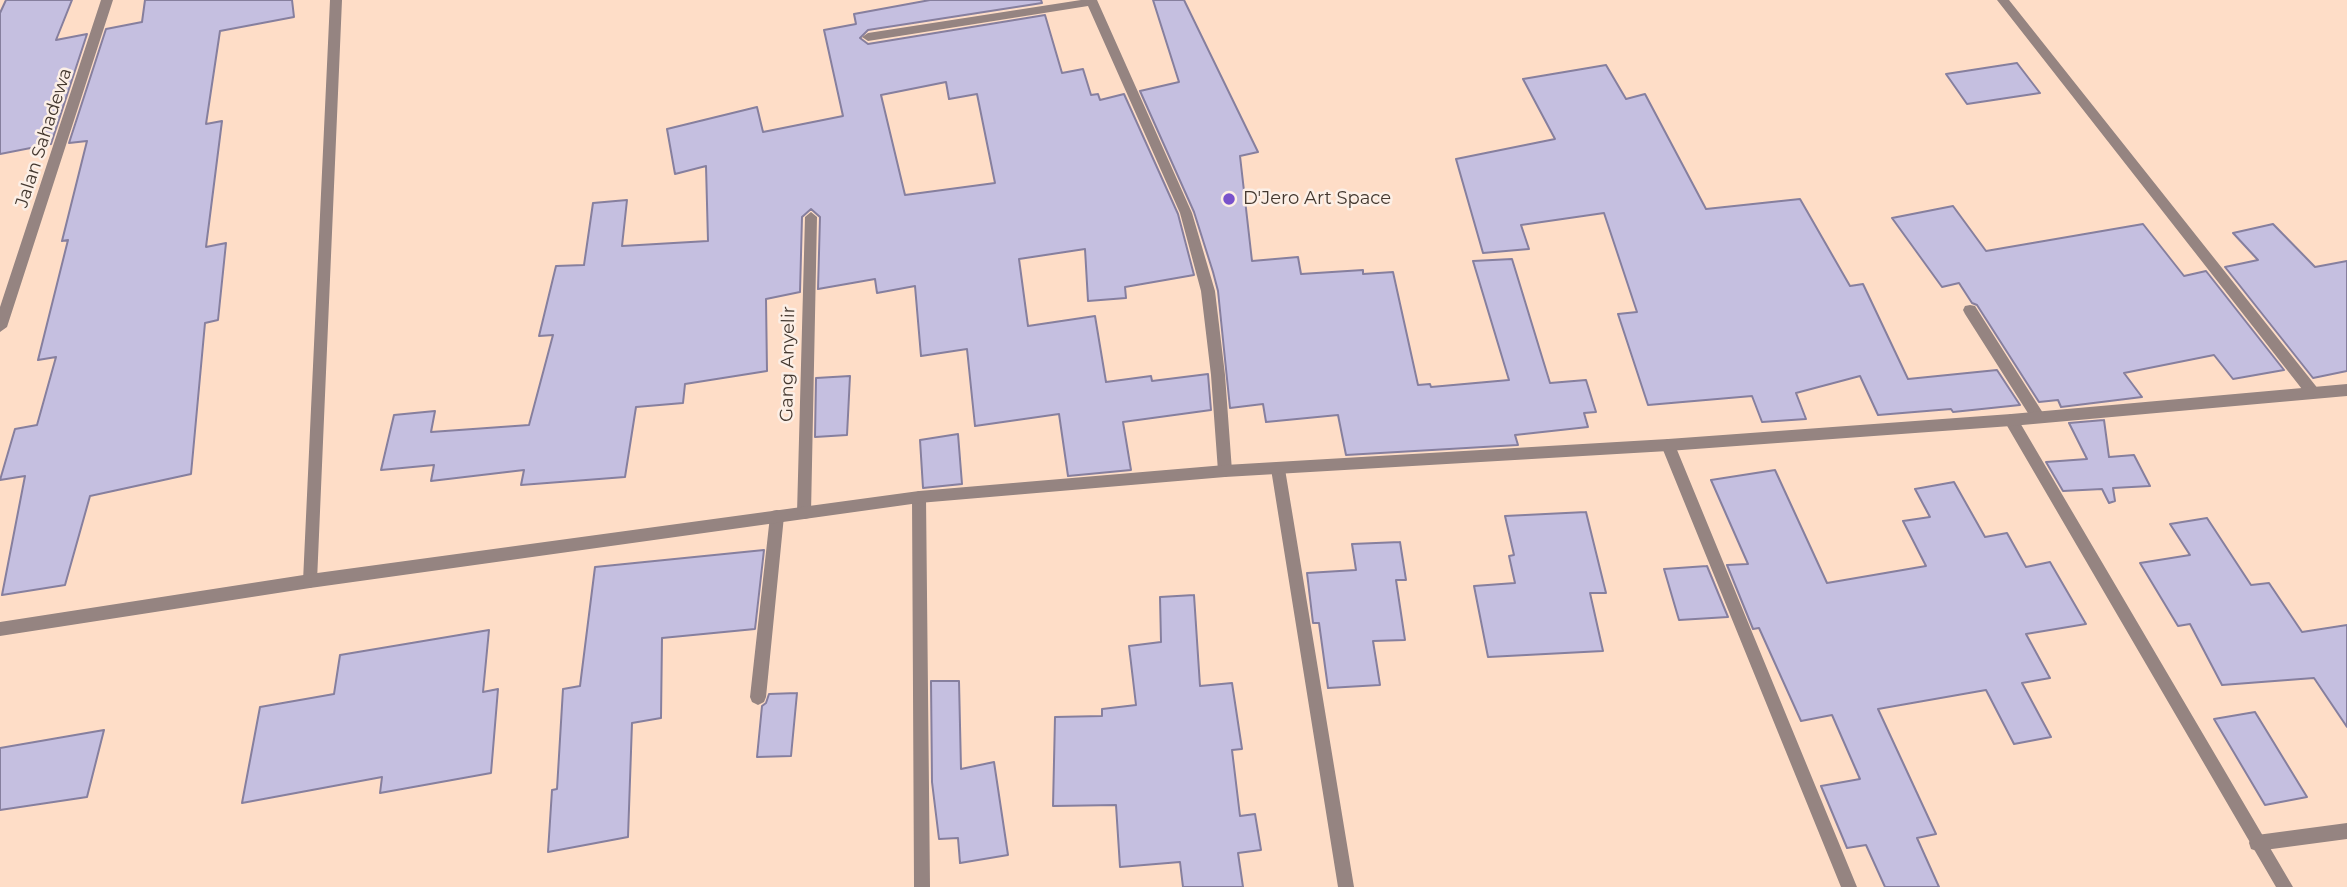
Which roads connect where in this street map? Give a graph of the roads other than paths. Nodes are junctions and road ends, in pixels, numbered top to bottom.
1 (107, 0) edge
2 (336, 0) edge
3 (2003, 0) edge
4 (1091, 1) edge
5 (868, 37) dead end
6 (811, 217) dead end
7 (1970, 310) dead end
8 (0, 327) edge
9 (2347, 390) edge
10 (2314, 394) junction
11 (2038, 416) junction
12 (2011, 420) junction
13 (1668, 445) junction
14 (1278, 469) junction
15 (1225, 471) junction
16 (919, 497) junction
17 (804, 513) junction
18 (777, 516) junction
19 (310, 581) junction
20 (0, 629) edge
21 (758, 697) dead end
22 (2347, 831) edge
23 (2256, 843) junction
24 (922, 887) edge
25 (1346, 887) edge
26 (1849, 887) edge
27 (2285, 887) edge

1 - 8 street, Jalan Sahadewa
2 - 19 street
3 - 10 street
4 - 5 street
4 - 15 street
6 - 17 street, Gang Anyelir
7 - 11 street
9 - 10 street
10 - 11 street
11 - 12 street
12 - 13 street
12 - 23 street
13 - 14 street
13 - 26 street
14 - 15 street
14 - 25 street
15 - 16 street
16 - 17 street
16 - 24 street
17 - 18 street
18 - 19 street
18 - 21 street
19 - 20 street
22 - 23 street
23 - 27 street

